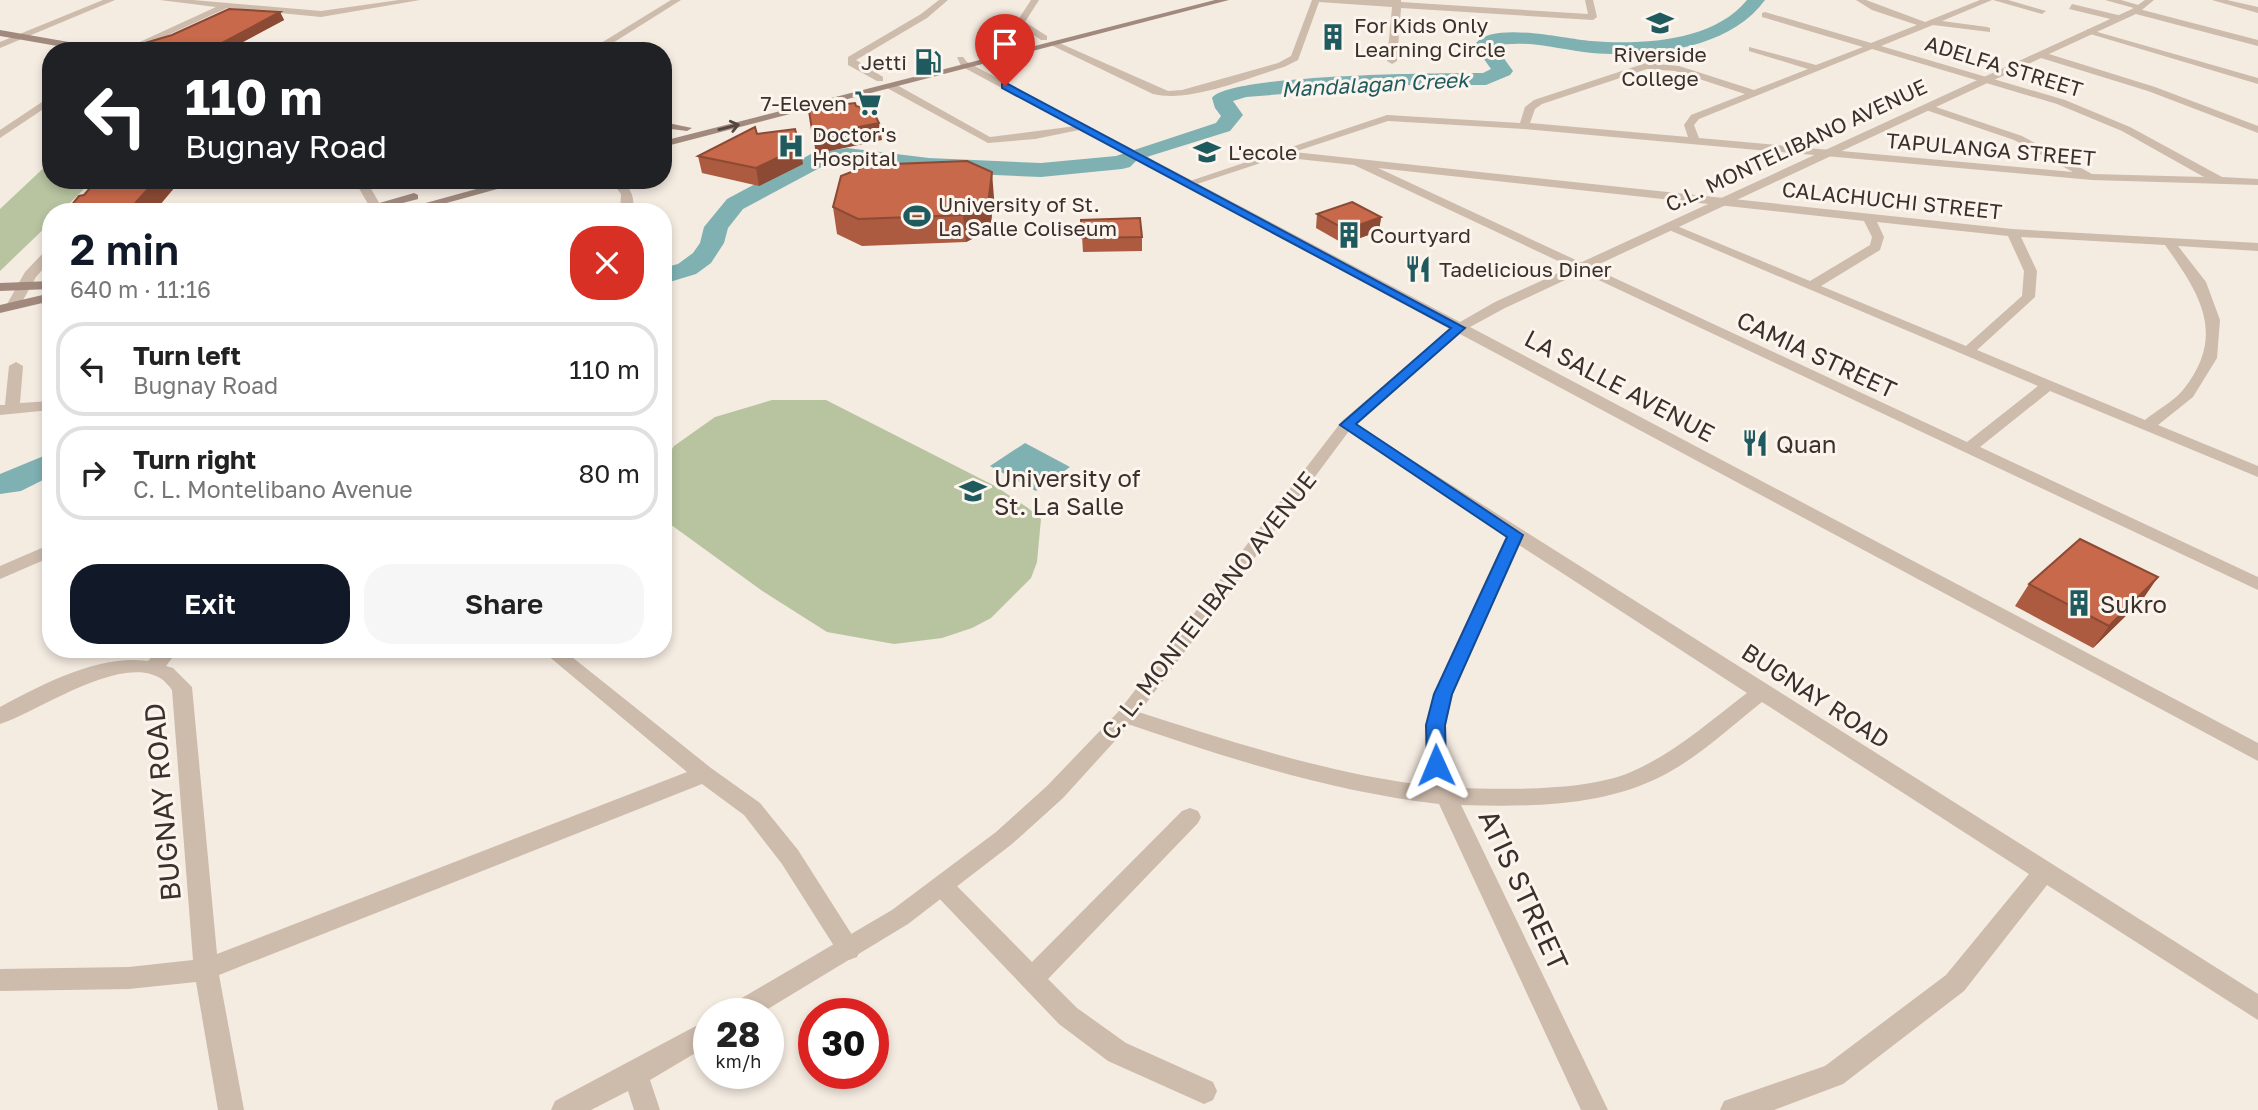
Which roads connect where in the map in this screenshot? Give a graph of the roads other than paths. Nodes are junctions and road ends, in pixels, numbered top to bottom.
1 (98, 0) edge
2 (164, 0) edge
3 (416, 0) edge
4 (677, 0) edge
5 (944, 0) edge
6 (1035, 0) edge
7 (1195, 0) edge
8 (1225, 0) edge
9 (1318, 0) edge
10 (1589, 0) edge
11 (1860, 0) edge
12 (1988, 0) edge
13 (1997, 0) edge
14 (2109, 0) edge
15 (2216, 0) edge
16 (110, 1) edge
17 (1208, 2) edge
18 (1397, 3) edge
19 (228, 6) junction
20 (2142, 6) edge
21 (2072, 7) dead end
22 (2258, 10) edge
23 (2042, 11) dead end
24 (1765, 15) dead end
25 (2119, 18) junction
26 (1928, 24) junction
27 (1092, 26) junction
28 (1987, 30) dead end
29 (1103, 31) junction
30 (2090, 31) junction
31 (0, 33) edge
32 (1044, 38) junction
33 (10, 39) edge
34 (147, 42) edge
35 (608, 42) edge
36 (42, 43) edge
37 (2258, 43) edge
38 (1055, 44) junction
39 (1872, 46) junction
40 (42, 47) edge
41 (1752, 49) dead end
42 (2042, 55) junction
43 (1392, 61) dead end
44 (965, 63) junction
45 (1816, 68) junction
46 (880, 79) junction
47 (1987, 79) junction
48 (2258, 81) edge
49 (891, 86) junction
50 (1753, 93) junction
51 (42, 96) edge
52 (42, 103) edge
53 (27, 105) junction
54 (42, 105) edge
55 (1927, 107) junction
56 (0, 125) edge
57 (1524, 126) junction
58 (1084, 128) junction
59 (672, 130) edge
60 (2258, 130) edge
61 (0, 135) edge
62 (672, 142) edge
63 (1695, 142) junction
64 (1273, 154) junction
65 (1822, 155) junction
66 (1358, 163) junction
67 (2092, 177) junction
68 (2221, 182) junction
69 (2258, 182) edge
70 (1187, 184) junction
71 (442, 189) edge
72 (489, 189) edge
73 (1722, 201) junction
74 (387, 203) edge
75 (434, 203) edge
76 (1869, 218) junction
77 (1668, 227) junction
78 (2012, 233) junction
79 (2169, 244) junction
80 (2258, 247) edge
81 (42, 263) edge
82 (1581, 268) junction
83 (0, 276) edge
84 (42, 277) edge
85 (27, 281) junction
86 (42, 284) edge
87 (1812, 286) junction
88 (0, 287) edge
89 (42, 297) edge
90 (7, 307) edge
91 (1459, 328) junction
92 (1968, 351) junction
93 (16, 366) dead end
94 (2048, 385) junction
95 (42, 406) edge
96 (6, 409) edge
97 (1347, 425) junction
98 (2147, 426) junction
99 (1968, 449) junction
100 (2258, 472) edge
101 (1515, 535) junction
102 (42, 554) edge
103 (0, 573) edge
104 (2258, 584) edge
105 (162, 658) edge
106 (561, 658) edge
107 (154, 667) junction
108 (1762, 692) junction
109 (0, 716) edge
110 (1126, 716) junction
111 (2258, 753) edge
112 (704, 774) junction
113 (1446, 797) junction
114 (1190, 817) dead end
115 (2043, 873) junction
116 (942, 886) junction
117 (849, 949) junction
118 (206, 969) junction
119 (1033, 978) junction
120 (0, 979) edge
121 (765, 998) edge
122 (2258, 1008) edge
123 (693, 1040) edge
124 (635, 1074) junction
125 (1204, 1091) dead end
126 (231, 1110) edge
127 (564, 1110) edge
128 (647, 1110) edge
129 (1595, 1110) edge
130 (1733, 1110) edge

1 - 16 street
2 - 19 street
3 - 19 street
4 - 35 street
5 - 46 street
6 - 32 street
7 - 27 main road
8 - 17 main road
9 - 18 street
9 - 38 street
10 - 18 street
11 - 26 street
12 - 26 street
13 - 23 street
14 - 20 street
15 - 22 street
16 - 33 street
17 - 29 main road
18 - 43 street
19 - 34 street
20 - 25 street, C.L. MONTELIBANO AVENUE
20 - 37 street
21 - 25 street
24 - 39 street, ADELFA STREET
25 - 30 street, C.L. MONTELIBANO AVENUE
26 - 28 street
26 - 39 street
27 - 29 main road
27 - 32 main road
29 - 38 main road
30 - 42 street, C.L. MONTELIBANO AVENUE
30 - 48 street
31 - 33 main road
32 - 44 main road
33 - 36 main road
33 - 40 main road
38 - 44 main road
39 - 45 street
39 - 47 street, ADELFA STREET
41 - 45 street
42 - 47 street, C.L. MONTELIBANO AVENUE
42 - 60 street
44 - 46 main road
44 - 49 main road
44 - 58 street, LA SALLE AVENUE
45 - 50 street
46 - 59 main road
47 - 55 street, C.L. MONTELIBANO AVENUE
47 - 68 street, ADELFA STREET
49 - 58 street
62 -> 49 main road
50 - 57 street
50 - 63 street
51 - 53 street
52 - 53 street
53 - 56 street
54 - 61 street
55 - 65 street, C.L. MONTELIBANO AVENUE
55 - 67 street
57 - 63 street, TAPULANGA STREET
57 - 64 street, TAPULANGA STREET
58 - 70 street, LA SALLE AVENUE
63 - 65 street, TAPULANGA STREET
64 - 66 street, CALACHUCHI STREET
64 - 70 street
65 - 67 street, TAPULANGA STREET
65 - 73 street, C.L. MONTELIBANO AVENUE
66 - 73 street, CALACHUCHI STREET
66 - 82 street, CAMIA STREET
67 - 68 street, TAPULANGA STREET
68 - 69 street, TAPULANGA STREET
70 - 91 street, LA SALLE AVENUE
71 - 74 main road
72 - 75 main road
73 - 76 street, CALACHUCHI STREET
73 - 77 street, C.L. MONTELIBANO AVENUE
76 - 78 street, CALACHUCHI STREET
76 - 87 street
77 - 82 street, C.L. MONTELIBANO AVENUE
77 - 87 street
78 - 79 street, CALACHUCHI STREET
78 - 92 street
79 - 80 street, CALACHUCHI STREET
79 - 98 street
81 - 85 street
82 - 91 street, C.L. MONTELIBANO AVENUE
82 - 99 street, CAMIA STREET
83 - 85 main road
84 - 85 main road
85 - 86 main road
85 - 88 main road
85 - 90 street
87 - 92 street
89 - 90 main road
91 - 97 street, C. L. MONTELIBANO AVENUE
91 - 111 street, LA SALLE AVENUE
92 - 94 street
93 - 96 street
94 - 98 street
94 - 99 street
95 - 96 street
97 - 101 street, BUGNAY ROAD
97 - 110 street, C. L. MONTELIBANO AVENUE
98 - 100 street
99 - 104 street, CAMIA STREET
101 - 108 street, BUGNAY ROAD
101 - 113 street, ATIS STREET
102 - 103 street
105 - 107 street
106 - 112 street
107 - 109 street, BUGNAY ROAD
107 - 118 street, BUGNAY ROAD
108 - 113 street
108 - 115 street, BUGNAY ROAD
110 - 113 street
110 - 116 street, C. L. MONTELIBANO AVENUE
112 - 117 street
112 - 118 street
113 - 129 street, ATIS STREET
114 - 119 street
115 - 122 street, BUGNAY ROAD
115 - 130 street
116 - 117 street, C. L. MONTELIBANO AVENUE
116 - 119 street
117 - 121 street, C. L. MONTELIBANO AVENUE
118 - 120 street
118 - 126 street, BUGNAY ROAD
119 - 125 street
123 - 124 street
124 - 127 street
124 - 128 street

